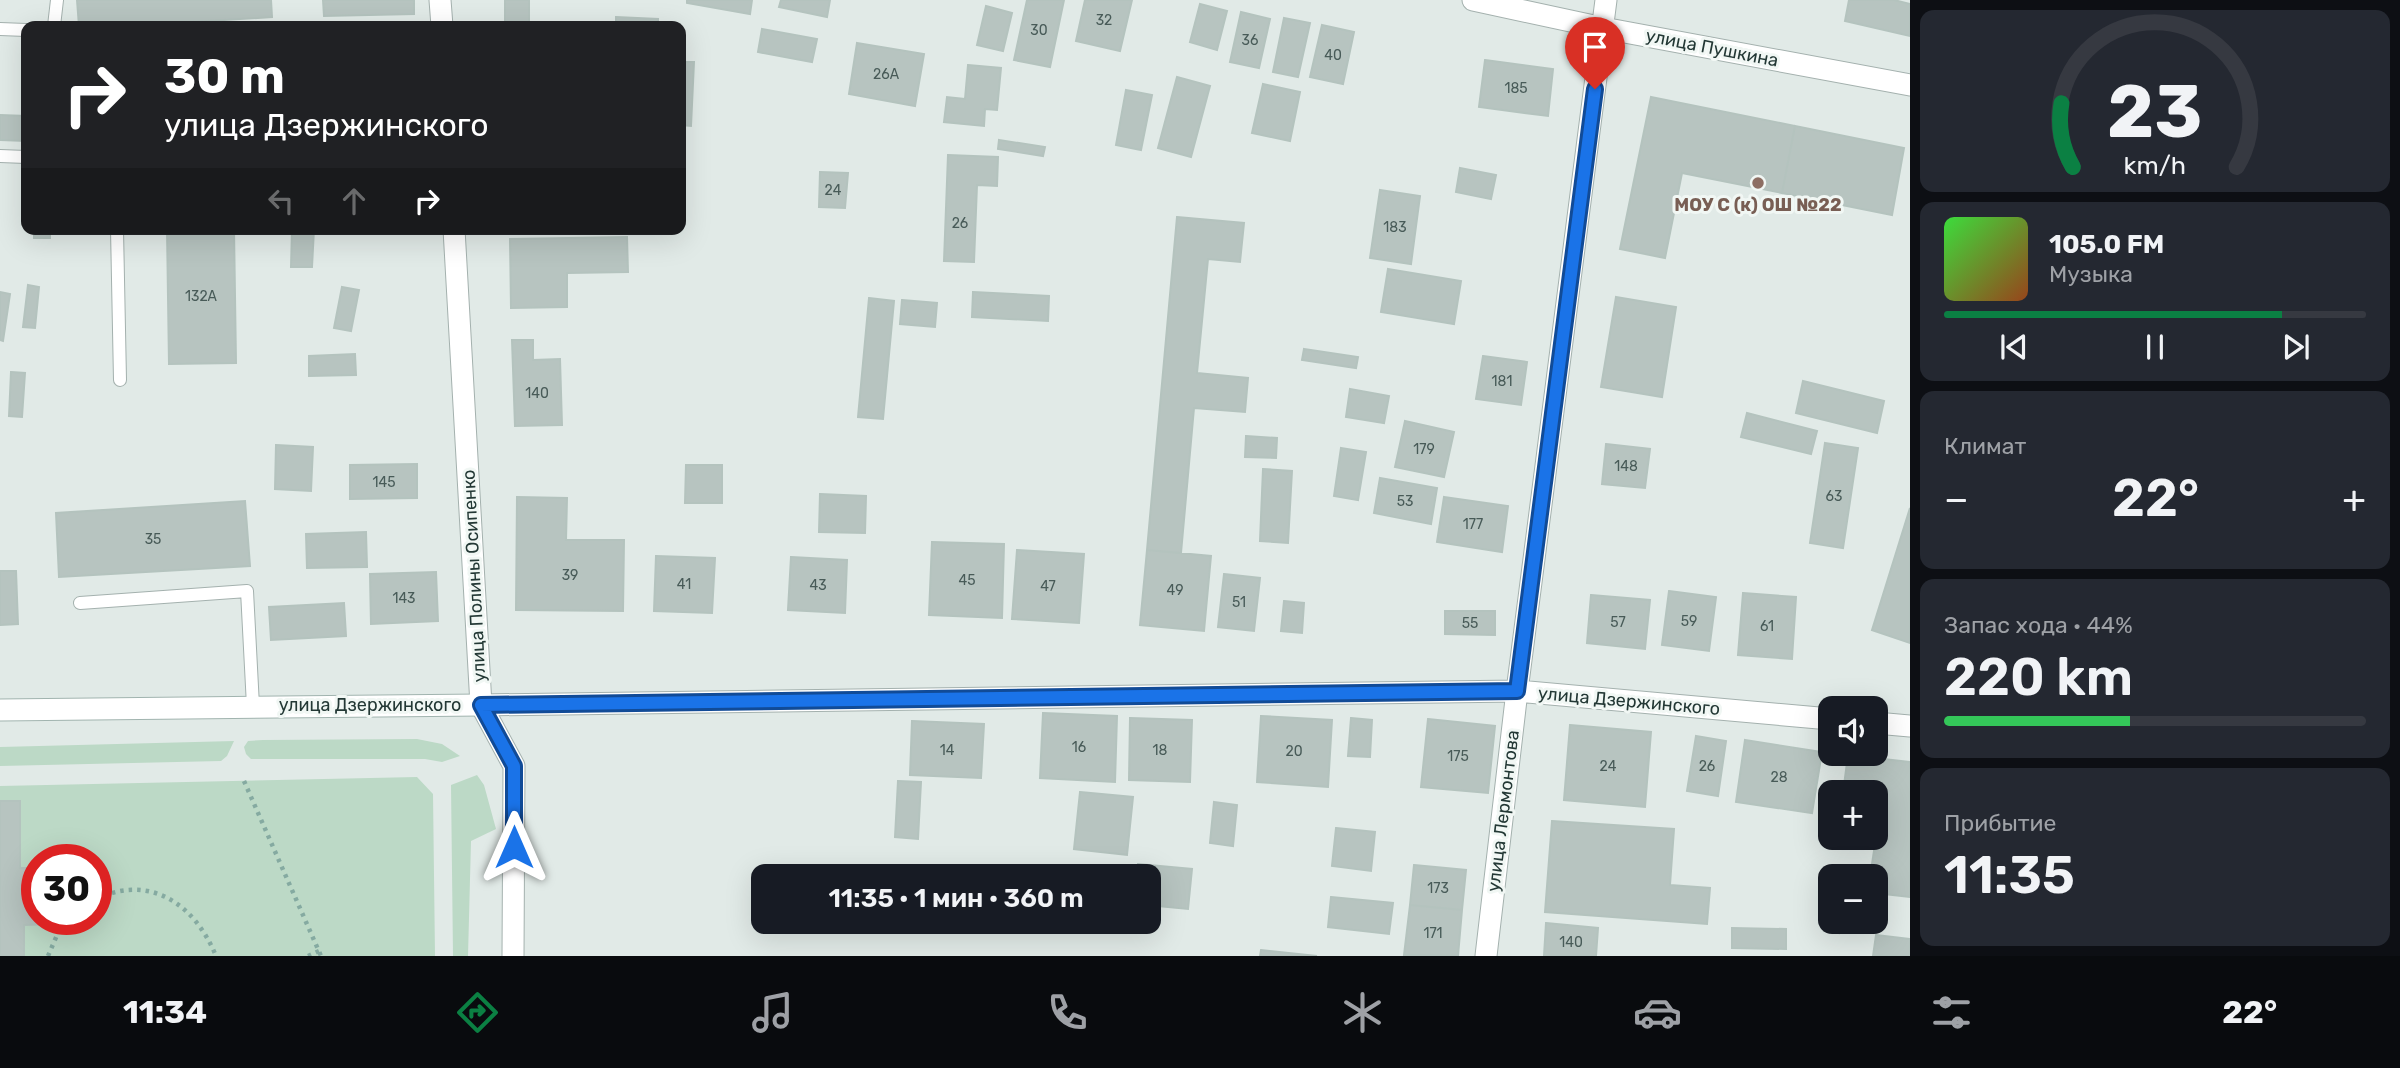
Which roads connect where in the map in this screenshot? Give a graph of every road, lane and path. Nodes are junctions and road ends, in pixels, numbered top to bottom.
1 (57, 0) edge
2 (440, 0) edge
3 (1473, 0) edge
4 (1606, 0) edge
5 (55, 21) edge
6 (442, 21) edge
7 (1603, 28) junction
8 (0, 29) edge
9 (21, 30) edge
10 (1910, 85) edge
11 (0, 156) edge
12 (21, 157) edge
13 (117, 235) edge
14 (454, 235) edge
15 (120, 380) dead end
16 (80, 603) dead end
17 (1517, 691) junction
18 (253, 705) junction
19 (481, 705) junction
20 (0, 710) edge
21 (1818, 718) edge
22 (1888, 724) edge
23 (1910, 726) edge
24 (244, 780) dead end
25 (112, 892) edge
26 (57, 935) edge
27 (320, 954) edge
28 (48, 956) edge
29 (216, 956) edge
30 (308, 956) edge
31 (513, 956) edge
32 (1486, 956) edge

1 - 5 lane
2 - 6 street
3 - 7 street, улица Пушкина
4 - 7 street, улица Лермонтова
7 - 10 street, улица Пушкина
7 - 17 street, улица Лермонтова
8 - 9 lane
11 - 12 lane
13 - 15 lane
14 - 19 street, улица Полины Осипенко
16 - 18 lane
17 - 19 street, улица Дзержинского
17 - 21 street, улица Дзержинского
17 - 32 street, улица Лермонтова
18 - 19 street, улица Дзержинского
18 - 20 street, улица Дзержинского
19 - 31 street, улица Полины Осипенко
22 - 23 street
24 - 27 path
25 - 29 path
26 - 28 path
27 - 30 path

